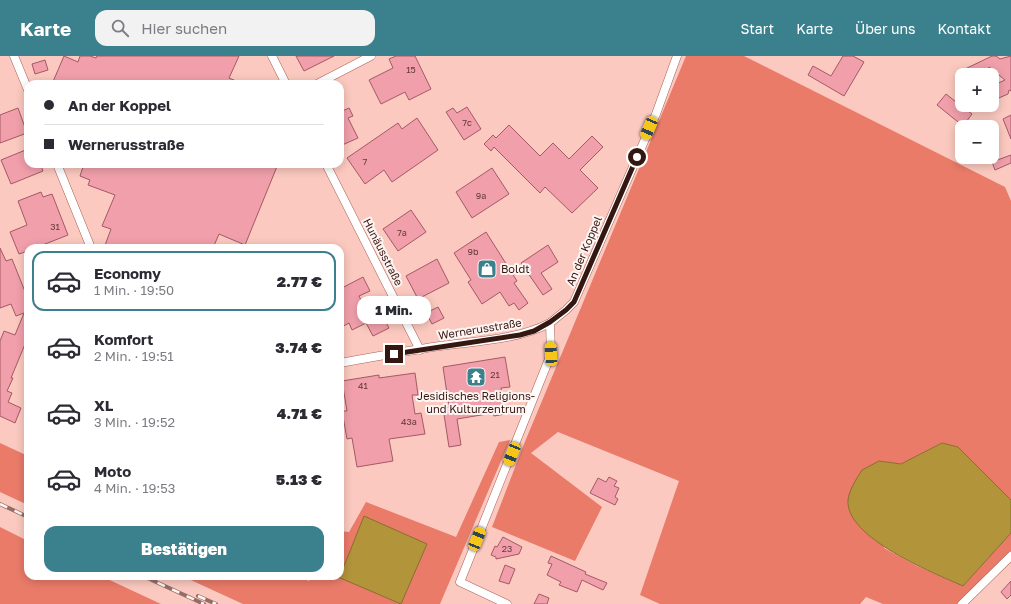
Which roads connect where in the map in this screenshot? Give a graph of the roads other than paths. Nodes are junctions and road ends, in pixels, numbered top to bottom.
1 (14, 56) edge
2 (272, 56) edge
3 (371, 56) edge
4 (677, 56) edge
5 (364, 58) edge
6 (24, 80) edge
7 (284, 80) edge
8 (324, 80) edge
9 (59, 168) edge
10 (328, 168) edge
11 (89, 244) edge
12 (550, 322) junction
13 (420, 350) junction
14 (344, 362) edge
15 (1011, 556) edge
16 (507, 604) edge
17 (962, 604) edge

1 - 6 street
2 - 7 street
3 - 5 street
4 - 12 street, An der Koppel
5 - 8 street
9 - 11 street
10 - 13 street, Hunäusstraße
12 - 13 street, Wernerusstraße
12 - 16 street
13 - 14 street, Wernerusstraße
15 - 17 street

